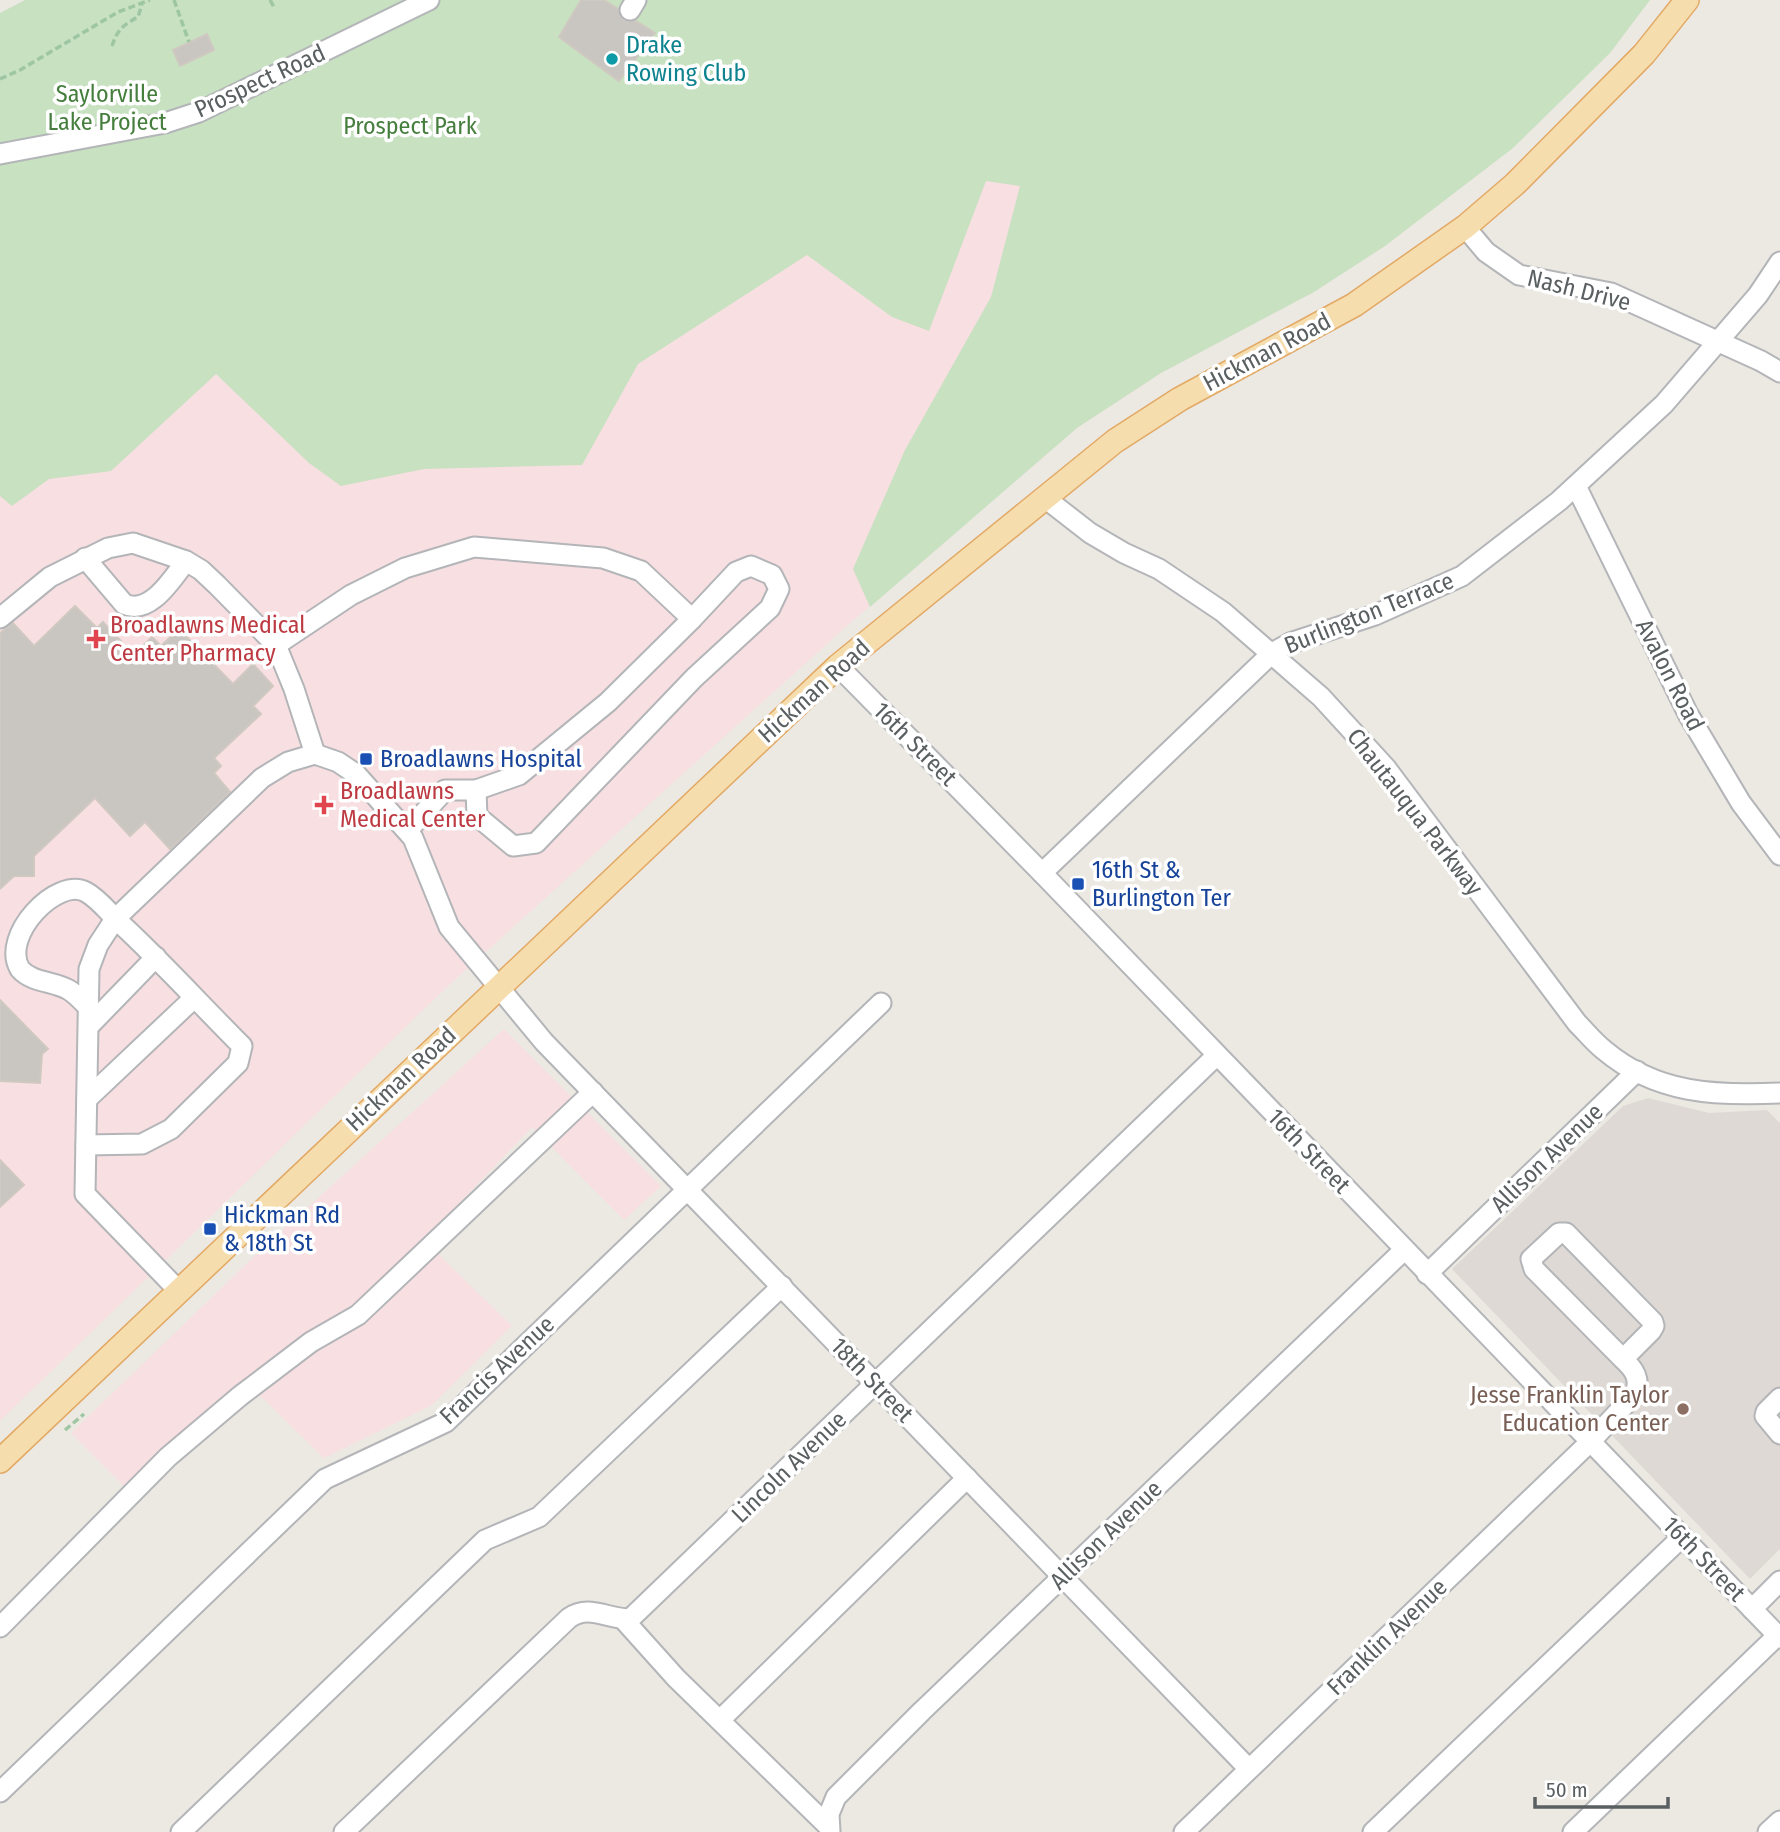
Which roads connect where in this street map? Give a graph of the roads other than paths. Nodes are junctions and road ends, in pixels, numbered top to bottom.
1 (429, 0) edge
2 (1688, 0) edge
3 (0, 154) edge
4 (1465, 227) junction
5 (1780, 262) edge
6 (1720, 341) junction
7 (1780, 372) edge
8 (1576, 486) junction
9 (1045, 498) junction
10 (85, 558) junction
11 (186, 561) junction
12 (0, 618) edge
13 (692, 619) junction
14 (276, 645) junction
15 (1272, 653) junction
16 (838, 666) junction
17 (316, 754) junction
18 (476, 790) junction
19 (408, 830) junction
20 (1780, 855) edge
21 (1042, 873) junction
22 (115, 919) junction
23 (156, 957) junction
24 (497, 987) junction
25 (194, 998) junction
26 (881, 1003) dead end
27 (89, 1017) junction
28 (1217, 1055) junction
29 (1637, 1072) junction
30 (593, 1092) junction
31 (1780, 1093) edge
32 (87, 1099) junction
33 (86, 1145) junction
34 (688, 1189) junction
35 (1404, 1250) junction
36 (1427, 1274) junction
37 (782, 1286) junction
38 (178, 1290) junction
39 (1623, 1359) junction
40 (876, 1384) junction
41 (1780, 1398) edge
42 (1780, 1434) edge
43 (1590, 1442) junction
44 (0, 1461) edge
45 (967, 1478) junction
46 (1682, 1537) junction
47 (1063, 1577) junction
48 (1780, 1581) edge
49 (1752, 1609) junction
50 (623, 1619) junction
51 (0, 1627) edge
52 (1779, 1636) edge
53 (720, 1720) junction
54 (1249, 1769) junction
55 (0, 1792) edge
56 (1780, 1821) edge
57 (830, 1830) edge
58 (181, 1832) edge
59 (344, 1832) edge
60 (1184, 1832) edge
61 (1373, 1832) edge
62 (1573, 1832) edge
63 (1768, 1832) edge

1 - 3 street, Prospect Road
2 - 4 main road, Hickman Road
4 - 6 street, Nash Drive
4 - 9 main road, Hickman Road
5 - 6 street, Burlington Terrace
6 - 7 street, Nash Drive
6 - 8 street, Burlington Terrace
8 - 15 street, Burlington Terrace
8 - 20 street, Avalon Road
9 - 15 street, Chautauqua Parkway
9 - 16 main road, Hickman Road
10 - 11 street
10 - 11 street
10 - 12 street
11 - 14 street
13 - 14 street
13 - 18 street
13 - 18 street
14 - 17 street
15 - 21 street, Burlington Terrace
15 - 29 street, Chautauqua Parkway
16 - 21 street, 16th Street
16 - 24 main road, Hickman Road
17 - 19 street, 18th Street
17 - 22 street
18 - 19 street
19 - 24 street, 18th Street
21 - 28 street, 16th Street
22 - 23 street
22 - 27 street
22 - 27 street
23 - 25 street
23 - 27 street
24 - 30 street, 18th Street
24 - 38 main road, Hickman Road
25 - 32 street
25 - 33 street
26 - 34 street, Francis Avenue
27 - 32 street
28 - 35 street, 16th Street
28 - 40 street, Lincoln Avenue
29 - 31 street, Chautauqua Parkway
29 - 36 street, Allison Avenue
30 - 34 street, 18th Street
30 - 51 street
32 - 33 street
33 - 38 street
34 - 37 street, 18th Street
34 - 55 street, Francis Avenue
35 - 36 street, 16th Street
35 - 47 street, Allison Avenue
36 - 43 street, 16th Street
37 - 40 street, 18th Street
37 - 58 street
38 - 44 main road, Hickman Road
39 - 39 street
39 - 43 street, Franklin Avenue
40 - 45 street, 18th Street
40 - 50 street, Lincoln Avenue
41 - 42 street
43 - 46 street, 16th Street
43 - 54 street, Franklin Avenue
45 - 47 street, 18th Street
45 - 53 street
46 - 49 street, 16th Street
46 - 61 street
47 - 54 street, 18th Street
47 - 57 street, Allison Avenue
48 - 49 street
49 - 52 street, 16th Street
50 - 53 street
50 - 59 street
52 - 62 street
53 - 57 street
54 - 60 street, Franklin Avenue
56 - 63 street

